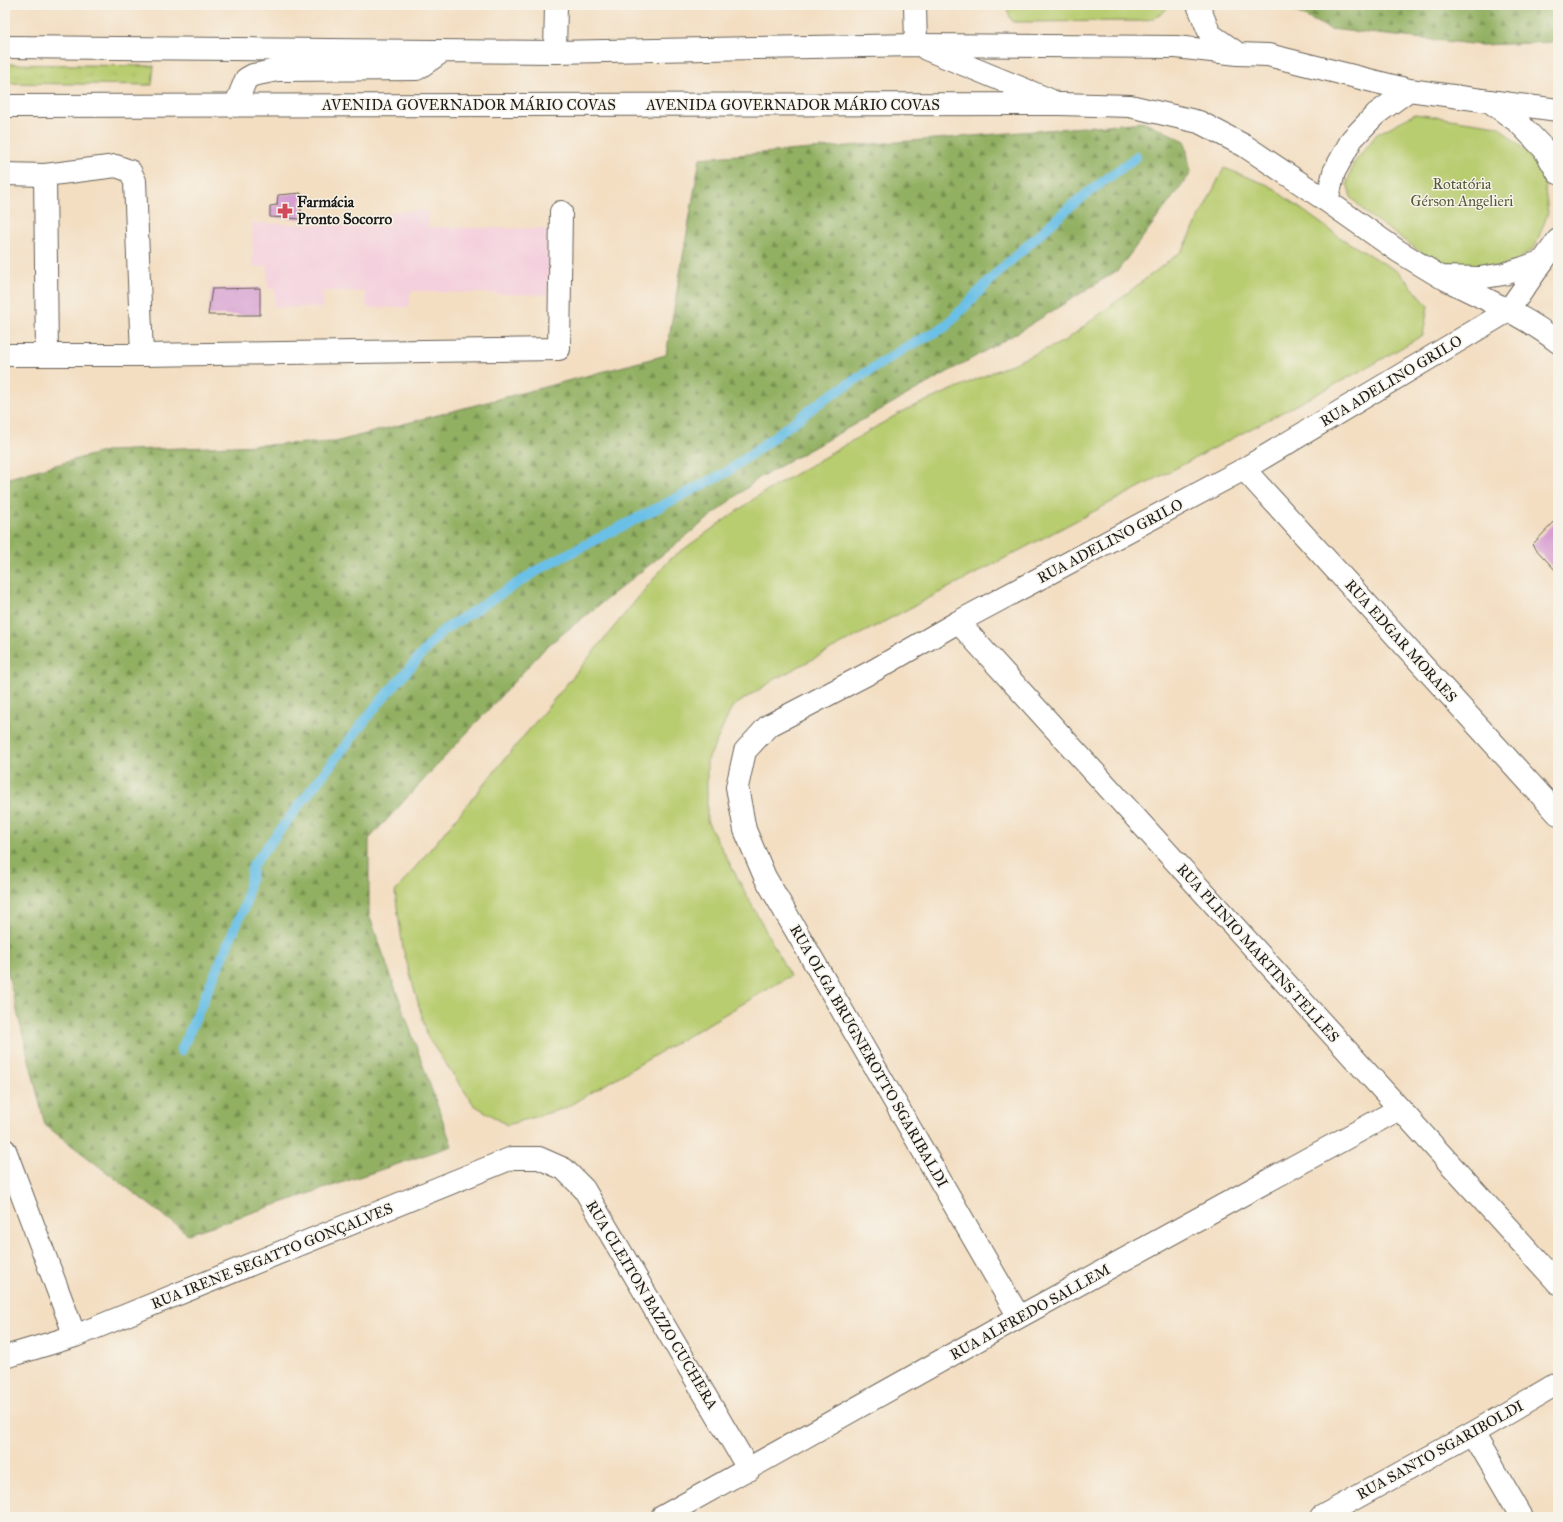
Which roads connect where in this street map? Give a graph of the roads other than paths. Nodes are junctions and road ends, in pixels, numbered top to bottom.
1 (556, 5) edge
2 (915, 5) edge
3 (1198, 5) edge
4 (916, 45) junction
5 (5, 47) edge
6 (443, 51) junction
7 (555, 52) junction
8 (1238, 54) junction
9 (1409, 90) junction
10 (1488, 101) junction
11 (1060, 104) junction
12 (5, 106) edge
13 (235, 106) junction
14 (1558, 110) edge
15 (1558, 173) edge
16 (5, 174) edge
17 (45, 175) junction
18 (1327, 201) junction
19 (561, 212) dead end
20 (1558, 240) edge
21 (1543, 261) junction
22 (1441, 277) junction
23 (1508, 311) junction
24 (1558, 342) edge
25 (5, 355) edge
26 (47, 355) junction
27 (142, 355) junction
28 (1244, 469) junction
29 (958, 622) junction
30 (737, 787) joint
31 (1558, 814) edge
32 (1399, 1109) junction
33 (5, 1150) edge
34 (539, 1158) joint
35 (1558, 1283) edge
36 (1019, 1317) junction
37 (76, 1336) junction
38 (5, 1357) edge
39 (1558, 1383) edge
40 (1473, 1433) junction
41 (749, 1470) junction
42 (662, 1517) edge
43 (1321, 1517) edge
44 (1522, 1517) edge

1 - 7 street
2 - 4 street
3 - 8 street
4 - 7 street
4 - 8 street
4 - 11 street
5 - 6 street
6 - 7 street
6 - 13 street
8 - 9 street
9 - 10 street
9 - 18 street
10 - 14 street
10 - 15 street
11 - 13 street, AVENIDA GOVERNADOR MÁRIO COVAS
11 - 18 street, AVENIDA GOVERNADOR MÁRIO COVAS
12 - 13 street, AVENIDA GOVERNADOR MÁRIO COVAS
16 - 17 street
17 - 26 street
17 - 27 street
18 - 22 street
19 - 27 street
20 - 21 street
21 - 22 street
21 - 23 street
22 - 23 street
23 - 24 street
23 - 28 street, RUA ADELINO GRILO
25 - 26 street
26 - 27 street
28 - 29 street, RUA ADELINO GRILO
28 - 31 street, RUA EDGAR MORAES
29 - 30 street, RUA ADELINO GRILO
29 - 32 street, RUA PLINIO MARTINS TELLES
30 - 36 street, RUA OLGA BRUGNEROTTO SGARIBALDI
32 - 35 street, RUA PLINIO MARTINS TELLES
32 - 36 street, RUA ALFREDO SALLEM
33 - 37 street
34 - 37 street, RUA IRENE SEGATTO GONÇALVES
34 - 41 street, RUA CLEITON BAZZO CUCHERA
36 - 41 street, RUA ALFREDO SALLEM
37 - 38 street, RUA IRENE SEGATTO GONÇALVES
39 - 40 street, RUA SANTO SGARIBOLDI
40 - 43 street, RUA SANTO SGARIBOLDI
40 - 44 street
41 - 42 street, RUA ALFREDO SALLEM

